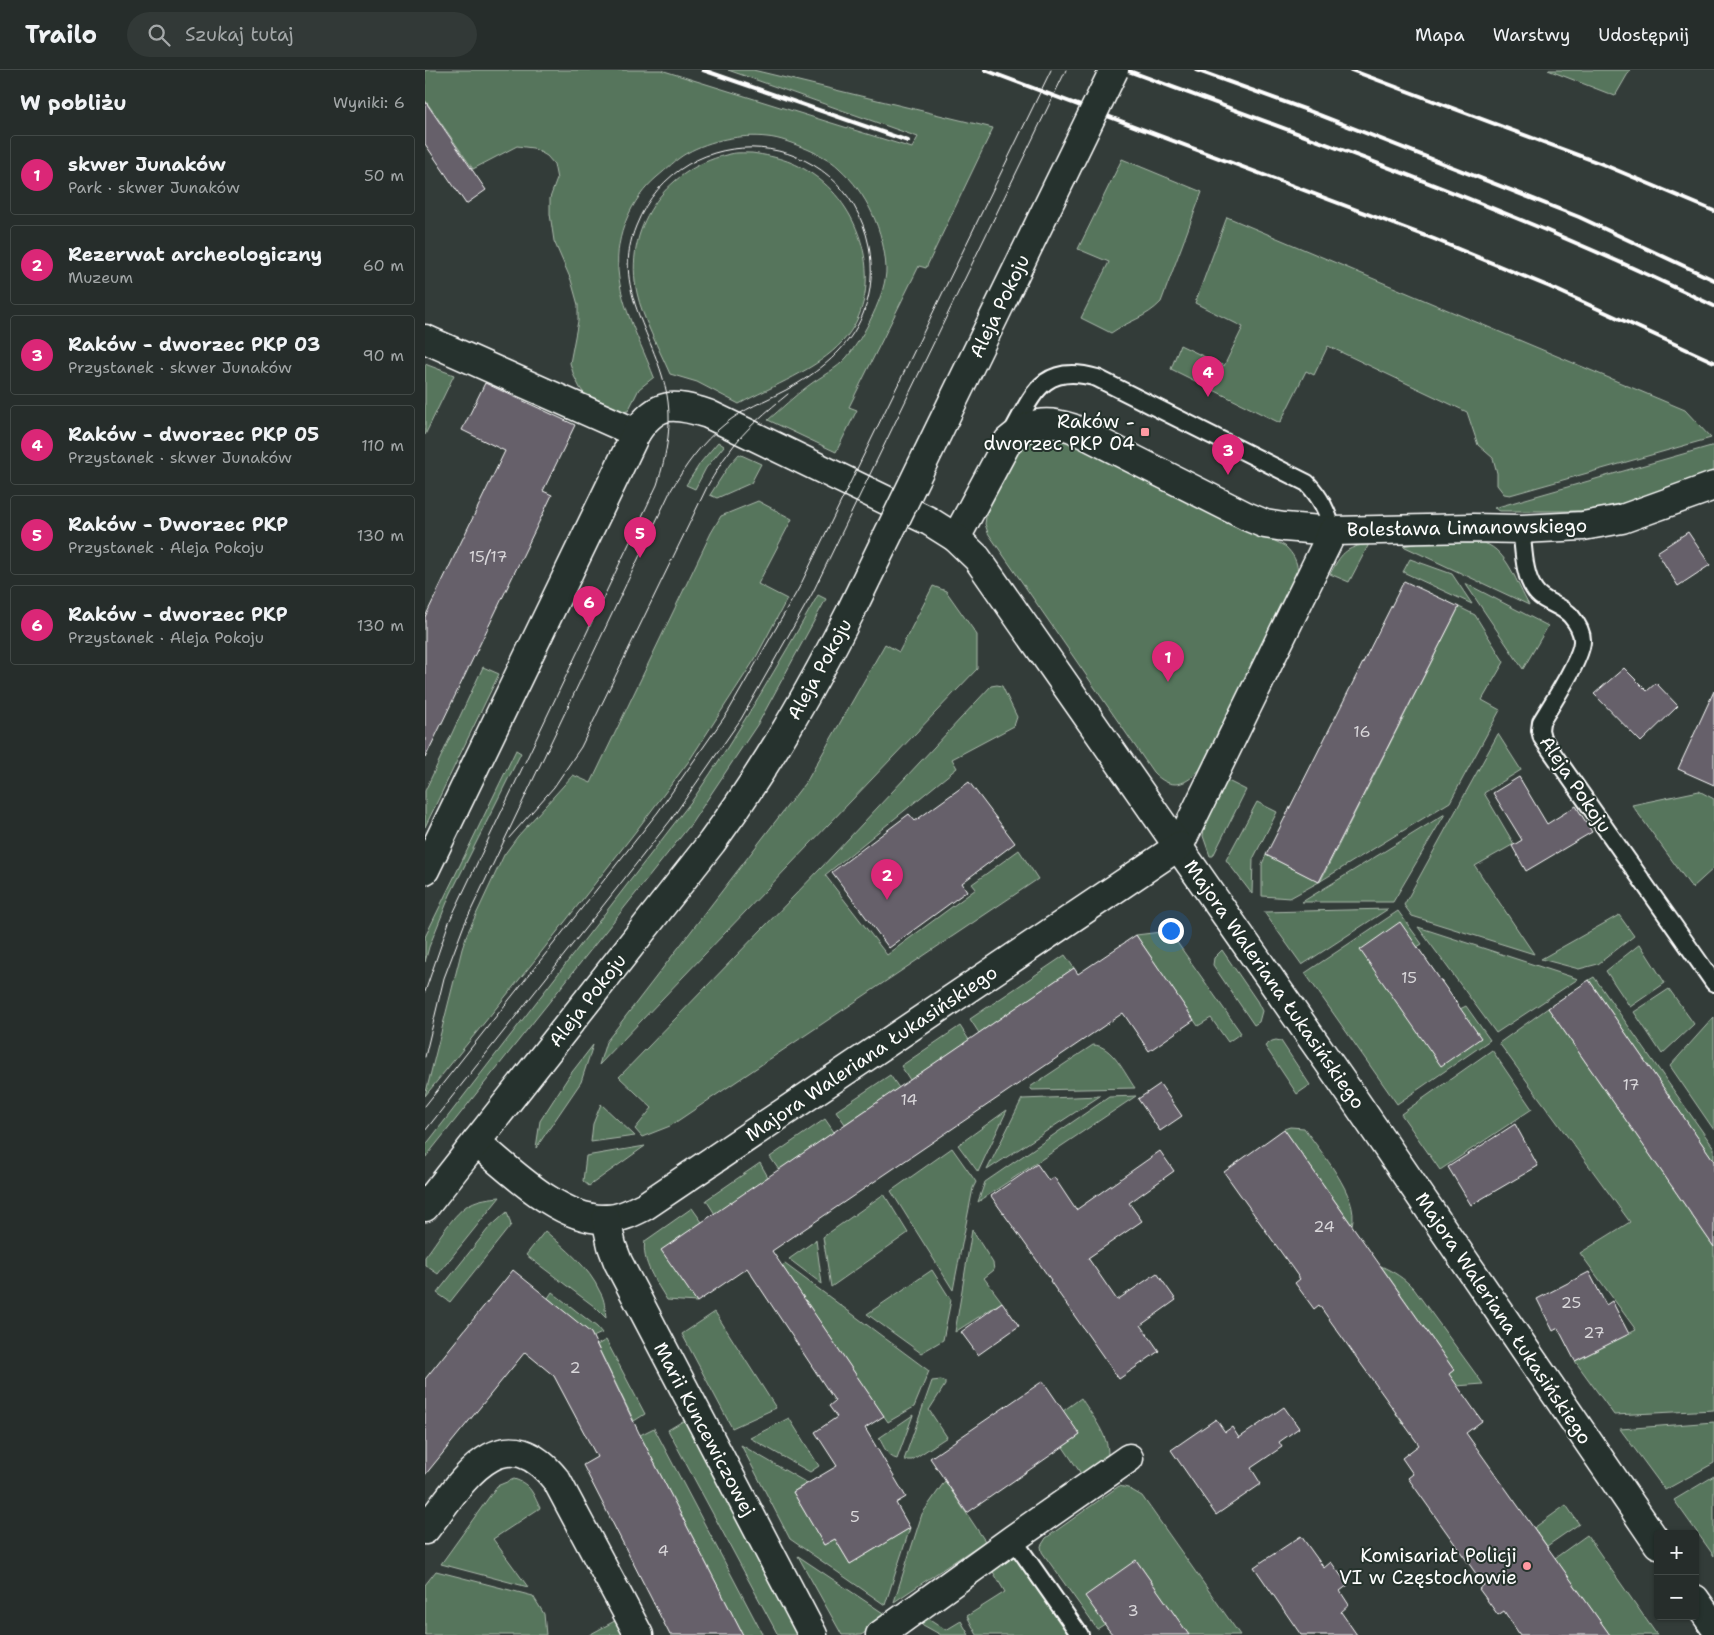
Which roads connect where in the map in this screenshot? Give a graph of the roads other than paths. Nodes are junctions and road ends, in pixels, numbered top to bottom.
1 (1114, 70) edge
2 (425, 339) edge
3 (636, 434) junction
4 (1008, 440) junction
5 (1714, 486) edge
6 (1521, 529) junction
7 (1333, 531) junction
8 (956, 538) junction
9 (1179, 846) junction
10 (425, 870) edge
11 (1714, 983) edge
12 (476, 1142) junction
13 (425, 1207) edge
14 (606, 1219) junction
15 (1129, 1458) dead end
16 (425, 1530) edge
17 (1654, 1538) edge
18 (1013, 1539) junction
19 (1699, 1605) edge
20 (1714, 1626) edge
21 (639, 1635) edge
22 (813, 1635) edge
23 (880, 1635) edge
24 (1081, 1635) edge

1 - 12 street, Aleja Pokoju, bridge
2 - 3 street
3 - 8 street
3 - 10 street
4 - 7 street, Bolesława Limanowskiego
4 - 7 lane
4 - 8 street
5 - 6 street, Bolesława Limanowskiego
6 - 7 street, Bolesława Limanowskiego
6 - 11 lane, Aleja Pokoju
7 - 9 street
8 - 9 street
9 - 14 street, Majora Waleriana Łukasińskiego
9 - 17 street, Majora Waleriana Łukasińskiego
12 - 13 street, Aleja Pokoju
12 - 14 street, Majora Waleriana Łukasińskiego
14 - 22 street, Marii Kuncewiczowej
15 - 18 street
16 - 21 street
18 - 23 street
18 - 24 lane
19 - 20 street

